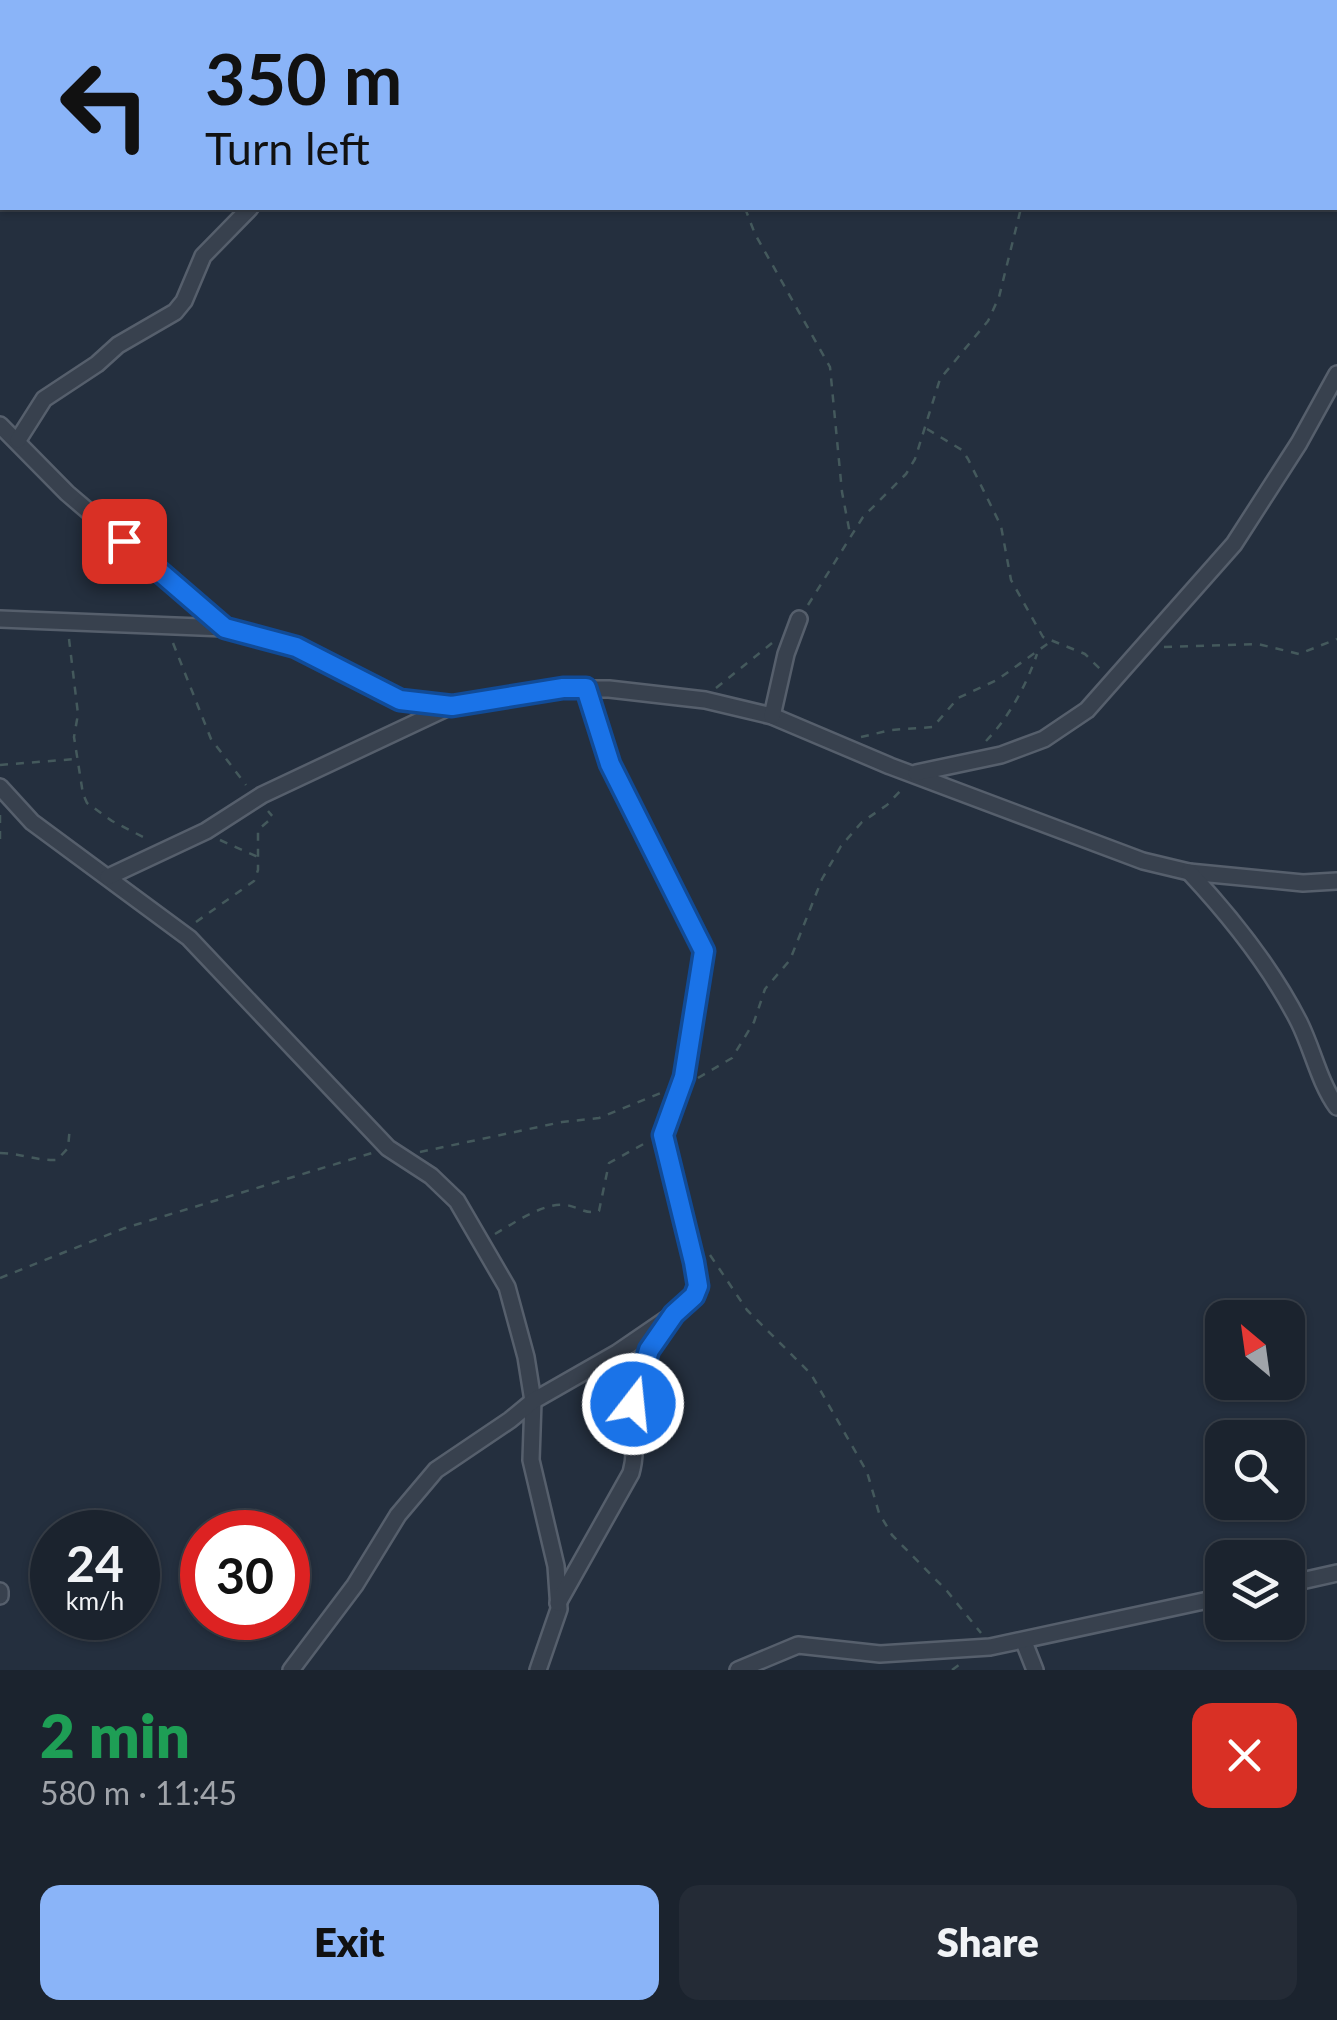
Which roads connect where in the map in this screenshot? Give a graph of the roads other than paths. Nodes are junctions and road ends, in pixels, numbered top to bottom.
1 (248, 210) edge
2 (1337, 374) edge
3 (0, 426) edge
4 (18, 440) junction
5 (799, 618) road end
6 (0, 619) edge
7 (225, 628) junction
8 (586, 688) junction
9 (452, 706) junction
10 (772, 716) junction
11 (913, 774) junction
12 (0, 787) edge
13 (4, 805) edge
14 (1189, 872) junction
15 (108, 877) junction
16 (1337, 881) edge
17 (1337, 1107) edge
18 (674, 1314) junction
19 (532, 1401) junction
20 (1337, 1573) edge
21 (1305, 1580) edge
22 (1205, 1600) edge
23 (558, 1603) junction
24 (1024, 1642) junction
25 (291, 1670) edge
26 (538, 1670) edge
27 (738, 1670) edge
28 (1035, 1670) edge

1 - 4 street
2 - 11 street
3 - 4 street
4 - 7 street
5 - 10 street
6 - 7 street
7 - 9 street
8 - 9 street
8 - 10 street
8 - 18 street
9 - 15 street
10 - 11 street
11 - 14 street
12 - 13 street
13 - 15 street
14 - 16 street
14 - 17 street
15 - 19 street
18 - 19 street
18 - 23 street
19 - 23 street
19 - 25 street
20 - 21 street
22 - 24 street
23 - 26 street
24 - 27 street
24 - 28 street

